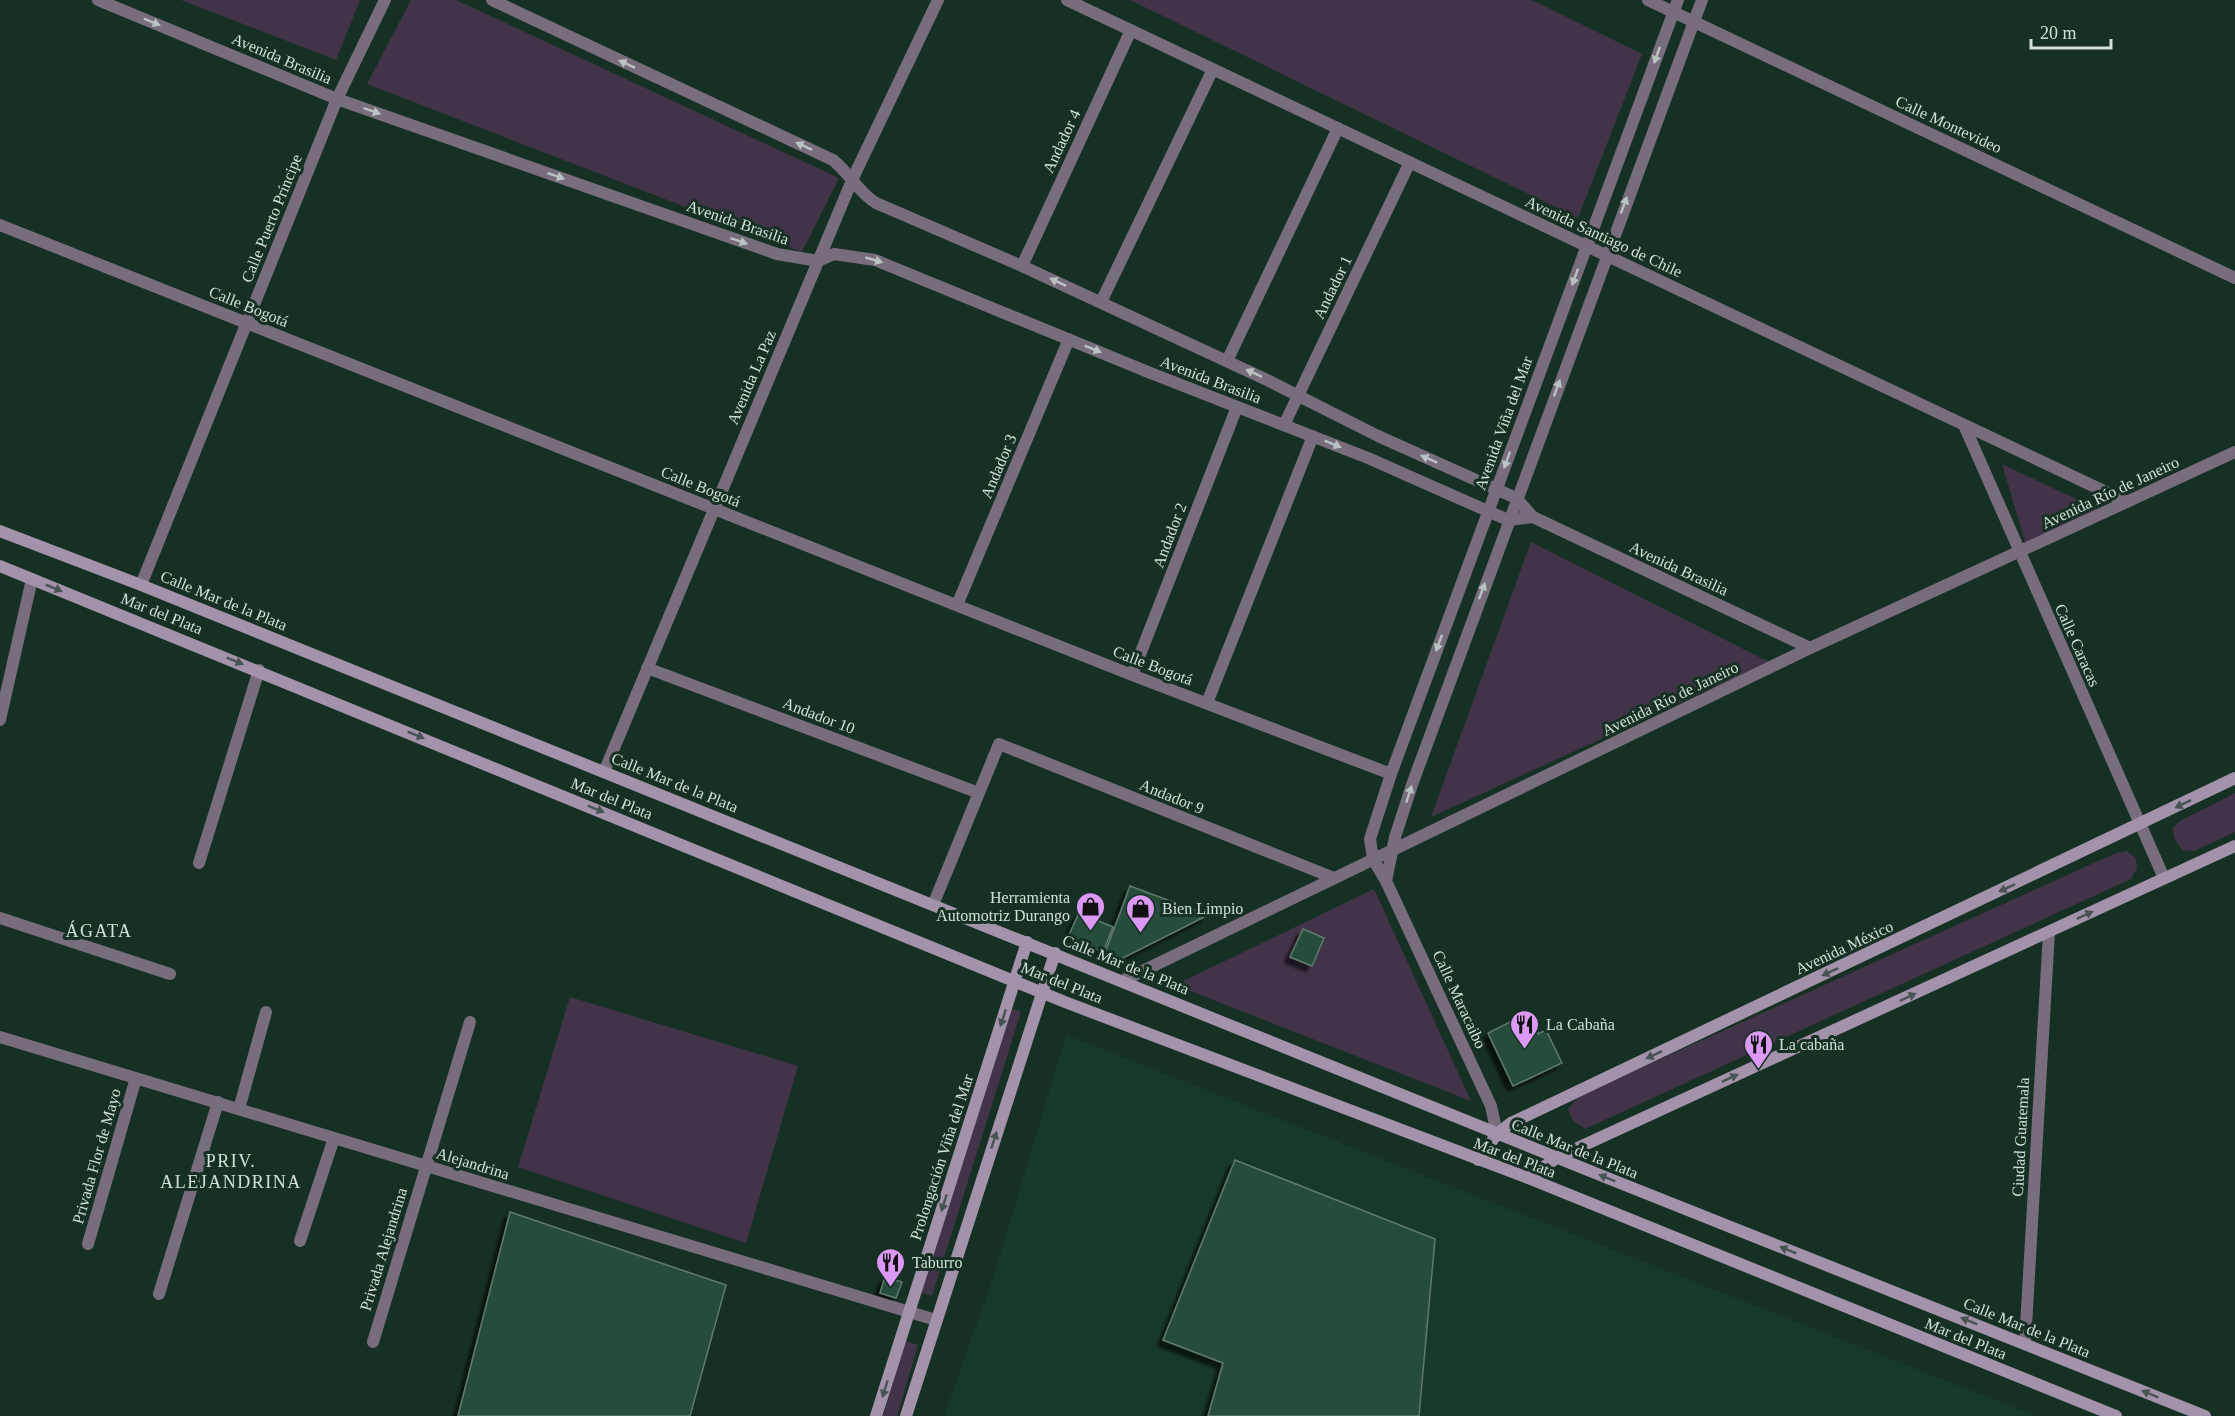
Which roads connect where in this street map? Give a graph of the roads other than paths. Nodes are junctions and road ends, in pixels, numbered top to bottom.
1 (98, 0) edge
2 (385, 0) edge
3 (492, 0) edge
4 (938, 0) edge
5 (1067, 0) edge
6 (1648, 0) edge
7 (1702, 0) edge
8 (1675, 6) edge
9 (1693, 21) junction
10 (1131, 30) junction
11 (1213, 69) junction
12 (337, 99) junction
13 (1338, 129) junction
14 (1410, 162) junction
15 (853, 178) junction
16 (0, 225) edge
17 (1586, 246) junction
18 (1606, 255) junction
19 (818, 261) junction
20 (1022, 266) junction
21 (2235, 278) edge
22 (1101, 302) junction
23 (246, 322) junction
24 (1069, 339) junction
25 (1227, 361) junction
26 (1298, 396) junction
27 (1237, 407) junction
28 (1284, 425) junction
29 (1964, 425) junction
30 (1313, 436) junction
31 (2235, 452) edge
32 (1496, 489) junction
33 (1516, 498) junction
34 (2127, 502) junction
35 (714, 509) junction
36 (1488, 511) junction
37 (1533, 517) junction
38 (1508, 520) junction
39 (0, 531) edge
40 (2019, 552) junction
41 (0, 566) edge
42 (32, 579) junction
43 (141, 585) junction
44 (957, 605) junction
45 (1810, 648) junction
46 (647, 668) junction
47 (259, 670) junction
48 (1132, 675) junction
49 (1207, 703) junction
50 (0, 720) edge
51 (604, 772) junction
52 (1391, 774) junction
53 (2235, 778) edge
54 (979, 794) junction
55 (2140, 825) junction
56 (2235, 846) edge
57 (1392, 850) junction
58 (1373, 859) junction
59 (199, 863) dead end
60 (1334, 878) junction
61 (2164, 878) junction
62 (1386, 880) junction
63 (933, 904) junction
64 (0, 918) edge
65 (2049, 932) junction
66 (1028, 942) junction
67 (1055, 953) junction
68 (170, 974) dead end
69 (1015, 981) junction
70 (1122, 981) junction
71 (1041, 992) junction
72 (266, 1012) dead end
73 (470, 1022) dead end
74 (0, 1037) edge
75 (136, 1078) junction
76 (218, 1102) junction
77 (239, 1109) junction
78 (1497, 1134) junction
79 (334, 1138) junction
80 (1558, 1157) junction
81 (1478, 1160) junction
82 (425, 1166) junction
83 (1528, 1178) junction
84 (300, 1241) dead end
85 (88, 1244) dead end
86 (159, 1293) dead end
87 (909, 1312) junction
88 (936, 1320) junction
89 (373, 1342) dead end
90 (2025, 1344) junction
91 (876, 1416) edge
92 (906, 1416) edge
93 (2116, 1416) edge
94 (2205, 1416) edge

1 -> 12 street, Avenida Brasilia
2 - 12 street, Calle Puerto Príncipe
15 -> 3 street, Avenida Brasilia
4 - 15 street, Avenida La Paz
5 - 10 street, Avenida Santiago de Chile
6 - 8 street, Calle Montevideo
7 - 9 street
8 - 9 street, Calle Montevideo
8 -> 17 street, Avenida Viña del Mar
18 -> 9 street
9 - 21 street, Calle Montevideo
10 - 11 street, Avenida Santiago de Chile
10 - 20 street, Andador 4
11 - 13 street, Avenida Santiago de Chile
11 - 22 street
12 -> 19 street, Avenida Brasilia
12 - 23 street, Calle Puerto Príncipe
13 - 14 street, Avenida Santiago de Chile
13 - 25 street
14 - 17 street, Avenida Santiago de Chile
14 - 26 street, Andador 1
15 - 19 street, Avenida La Paz
15 - 20 street, Avenida Brasilia
16 - 23 street, Calle Bogotá
17 - 18 street, Avenida Santiago de Chile
17 -> 32 street, Avenida Viña del Mar
18 - 29 street, Avenida Santiago de Chile
33 -> 18 street
19 -> 24 street, Avenida Brasilia
19 - 35 street, Avenida La Paz
22 -> 20 street, Avenida Brasilia
22 - 25 street, Avenida Brasilia
23 - 35 street, Calle Bogotá
23 - 43 street, Calle Puerto Príncipe
24 -> 27 street, Avenida Brasilia
24 - 44 street, Andador 3
26 -> 25 street, Avenida Brasilia
26 - 28 street, Andador 1
32 -> 26 street, Avenida Brasilia
27 - 28 street, Avenida Brasilia
27 - 48 street, Andador 2
28 - 30 street, Avenida Brasilia
29 - 34 street, Avenida Santiago de Chile
29 - 40 street, Calle Caracas
30 -> 36 street, Avenida Brasilia
30 - 49 street
31 - 34 street, Avenida Río de Janeiro
32 - 33 street, Avenida Brasilia
32 - 36 street, Avenida Viña del Mar
33 - 37 street, Avenida Brasilia
33 - 38 street
34 - 40 street, Avenida Río de Janeiro
35 - 44 street, Calle Bogotá
35 - 46 street, Avenida La Paz
36 - 38 street, Avenida Brasilia
36 -> 52 street, Avenida Viña del Mar
37 - 38 street
37 - 45 street, Avenida Brasilia
57 -> 38 street
39 - 43 main road, Calle Mar de la Plata
40 - 45 street, Avenida Río de Janeiro
40 - 55 street, Calle Caracas
41 - 42 main road, Mar del Plata
42 -> 47 main road, Mar del Plata
42 - 50 street
43 - 51 main road, Calle Mar de la Plata
44 - 48 street, Calle Bogotá
45 - 57 street, Avenida Río de Janeiro
46 - 51 street, Avenida La Paz
46 - 54 street, Andador 10
47 - 59 street
47 -> 69 main road, Mar del Plata
48 - 49 street, Calle Bogotá
49 - 52 street, Calle Bogotá
51 - 63 main road, Calle Mar de la Plata
52 - 58 street, Avenida Viña del Mar
53 -> 55 main road, Avenida México
54 - 60 street, Andador 9
54 - 63 street
55 - 61 street, Calle Caracas
55 -> 78 main road, Avenida México
56 - 61 main road
57 - 58 street, Avenida Río de Janeiro
57 - 62 street
58 - 60 street, Avenida Río de Janeiro
58 - 62 street, Calle Maracaibo
60 - 70 street, Avenida Río de Janeiro
65 -> 61 main road
62 - 78 street, Calle Maracaibo
63 - 66 main road, Calle Mar de la Plata
64 - 68 street
80 -> 65 main road
65 - 90 street, Ciudad Guatemala
66 - 67 main road, Calle Mar de la Plata
66 - 69 main road, Prolongación Viña del Mar
67 - 70 main road, Calle Mar de la Plata
67 - 71 main road
69 - 71 main road, Mar del Plata
69 -> 87 main road, Prolongación Viña del Mar
70 - 78 main road, Calle Mar de la Plata
71 - 81 main road, Mar del Plata
88 -> 71 main road
72 - 77 street
73 - 82 street, Privada Alejandrina
74 - 75 street, Alejandrina
75 - 76 street, Alejandrina
75 - 85 street, Privada Flor de Mayo
76 - 77 street, Alejandrina
76 - 86 street
77 - 79 street, Alejandrina
78 - 80 main road, Calle Mar de la Plata
78 - 81 main road, Avenida México
79 - 82 street, Alejandrina
79 - 84 street
80 - 83 main road
90 -> 80 main road, Calle Mar de la Plata
81 - 83 main road, Mar del Plata
82 - 87 street, Alejandrina
82 - 89 street, Privada Alejandrina
83 - 93 main road, Mar del Plata
87 - 88 street, Alejandrina
87 -> 91 main road, Prolongación Viña del Mar
88 - 92 main road
94 -> 90 main road, Calle Mar de la Plata

